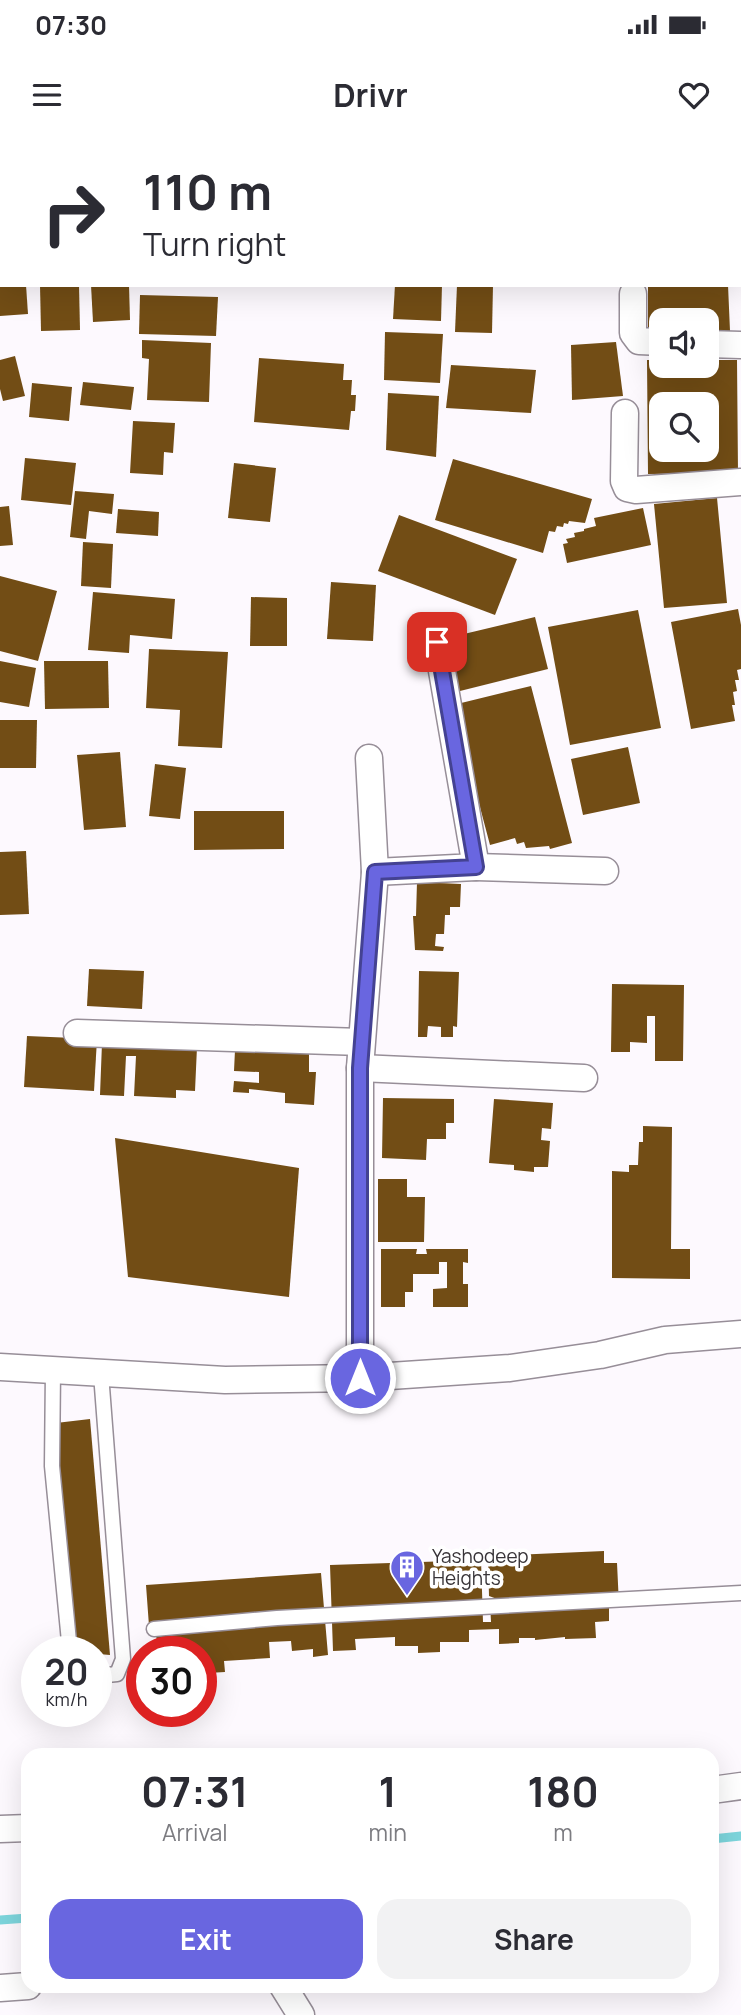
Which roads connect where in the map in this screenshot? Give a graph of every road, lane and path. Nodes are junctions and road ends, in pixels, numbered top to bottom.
1 (633, 293) dead end
2 (649, 341) edge
3 (719, 344) edge
4 (741, 345) edge
5 (625, 412) dead end
6 (741, 482) edge
7 (437, 642) dead end
8 (369, 758) dead end
9 (476, 867) junction
10 (605, 871) dead end
11 (375, 872) junction
12 (77, 1033) dead end
13 (361, 1055) junction
14 (584, 1078) dead end
15 (741, 1334) edge
16 (0, 1367) edge
17 (53, 1370) junction
18 (101, 1374) junction
19 (360, 1378) junction
20 (741, 1592) edge
21 (154, 1629) dead end
22 (69, 1636) edge
23 (112, 1674) edge
24 (741, 1786) edge
25 (719, 1789) edge
26 (21, 1828) edge
27 (0, 1829) edge
28 (21, 1986) edge
29 (0, 1987) edge
30 (287, 1993) edge
31 (301, 2015) edge

1 - 2 street
3 - 4 street
5 - 6 street
7 - 9 street
8 - 11 street
9 - 10 street
9 - 11 street
11 - 13 street
12 - 13 street
13 - 14 street
13 - 19 street
15 - 19 street
16 - 17 street
17 - 18 street
17 - 22 lane
18 - 19 street
18 - 23 lane
20 - 21 lane
24 - 25 street
26 - 27 street
28 - 29 street
30 - 31 street

